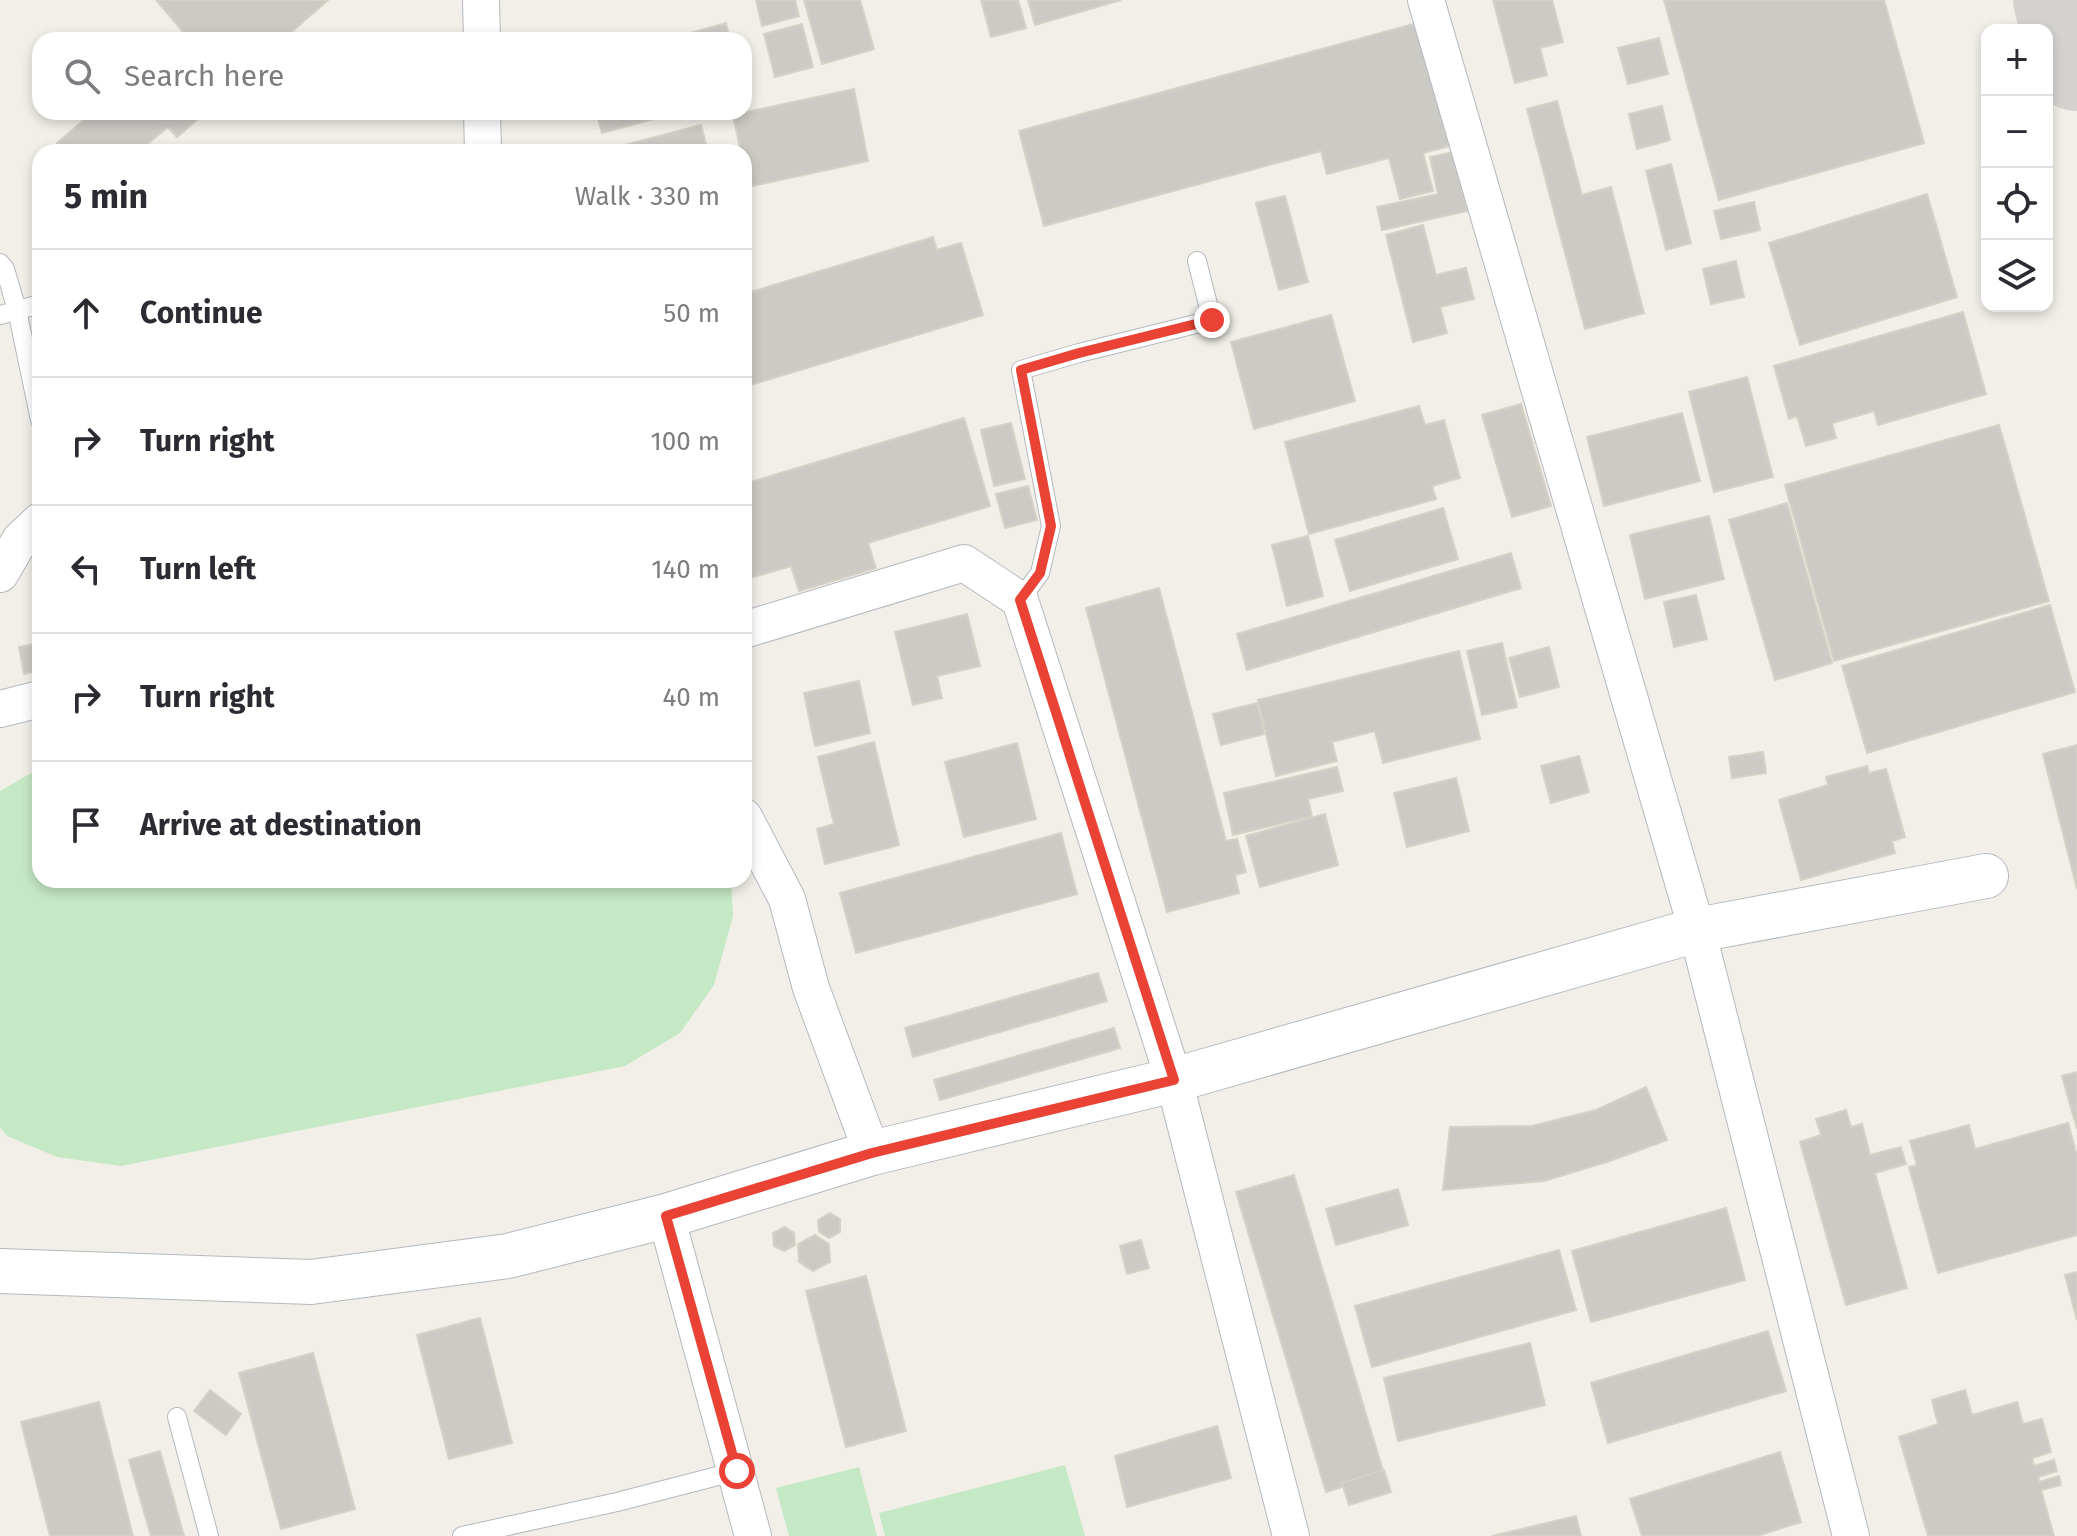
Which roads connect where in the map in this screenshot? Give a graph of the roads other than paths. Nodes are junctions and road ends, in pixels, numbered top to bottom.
1 (481, 0) edge
2 (1426, 0) edge
3 (482, 32) edge
4 (482, 120) edge
5 (483, 144) edge
6 (1197, 261) dead end
7 (0, 263) edge
8 (32, 306) edge
9 (8, 312) edge
10 (32, 393) edge
11 (32, 529) edge
12 (0, 574) edge
13 (1020, 600) junction
14 (752, 628) edge
15 (32, 701) edge
16 (0, 709) edge
17 (752, 832) edge
18 (1986, 876) dead end
19 (1697, 930) junction
20 (1174, 1080) junction
21 (872, 1153) junction
22 (666, 1216) junction
23 (0, 1271) edge
24 (177, 1417) dead end
25 (737, 1471) junction
26 (209, 1536) edge
27 (462, 1536) edge
28 (753, 1536) edge
29 (1291, 1536) edge
30 (1851, 1536) edge

1 - 3 street
2 - 19 street
4 - 5 street
6 - 13 lane
7 - 9 lane
8 - 9 lane
9 - 10 lane
11 - 12 street
13 - 14 street
13 - 20 street
15 - 16 street
17 - 21 street
18 - 19 street
19 - 20 street
19 - 30 street
20 - 21 street
20 - 29 street
21 - 22 street
22 - 23 street
22 - 25 street
24 - 26 lane
25 - 27 lane
25 - 28 street

